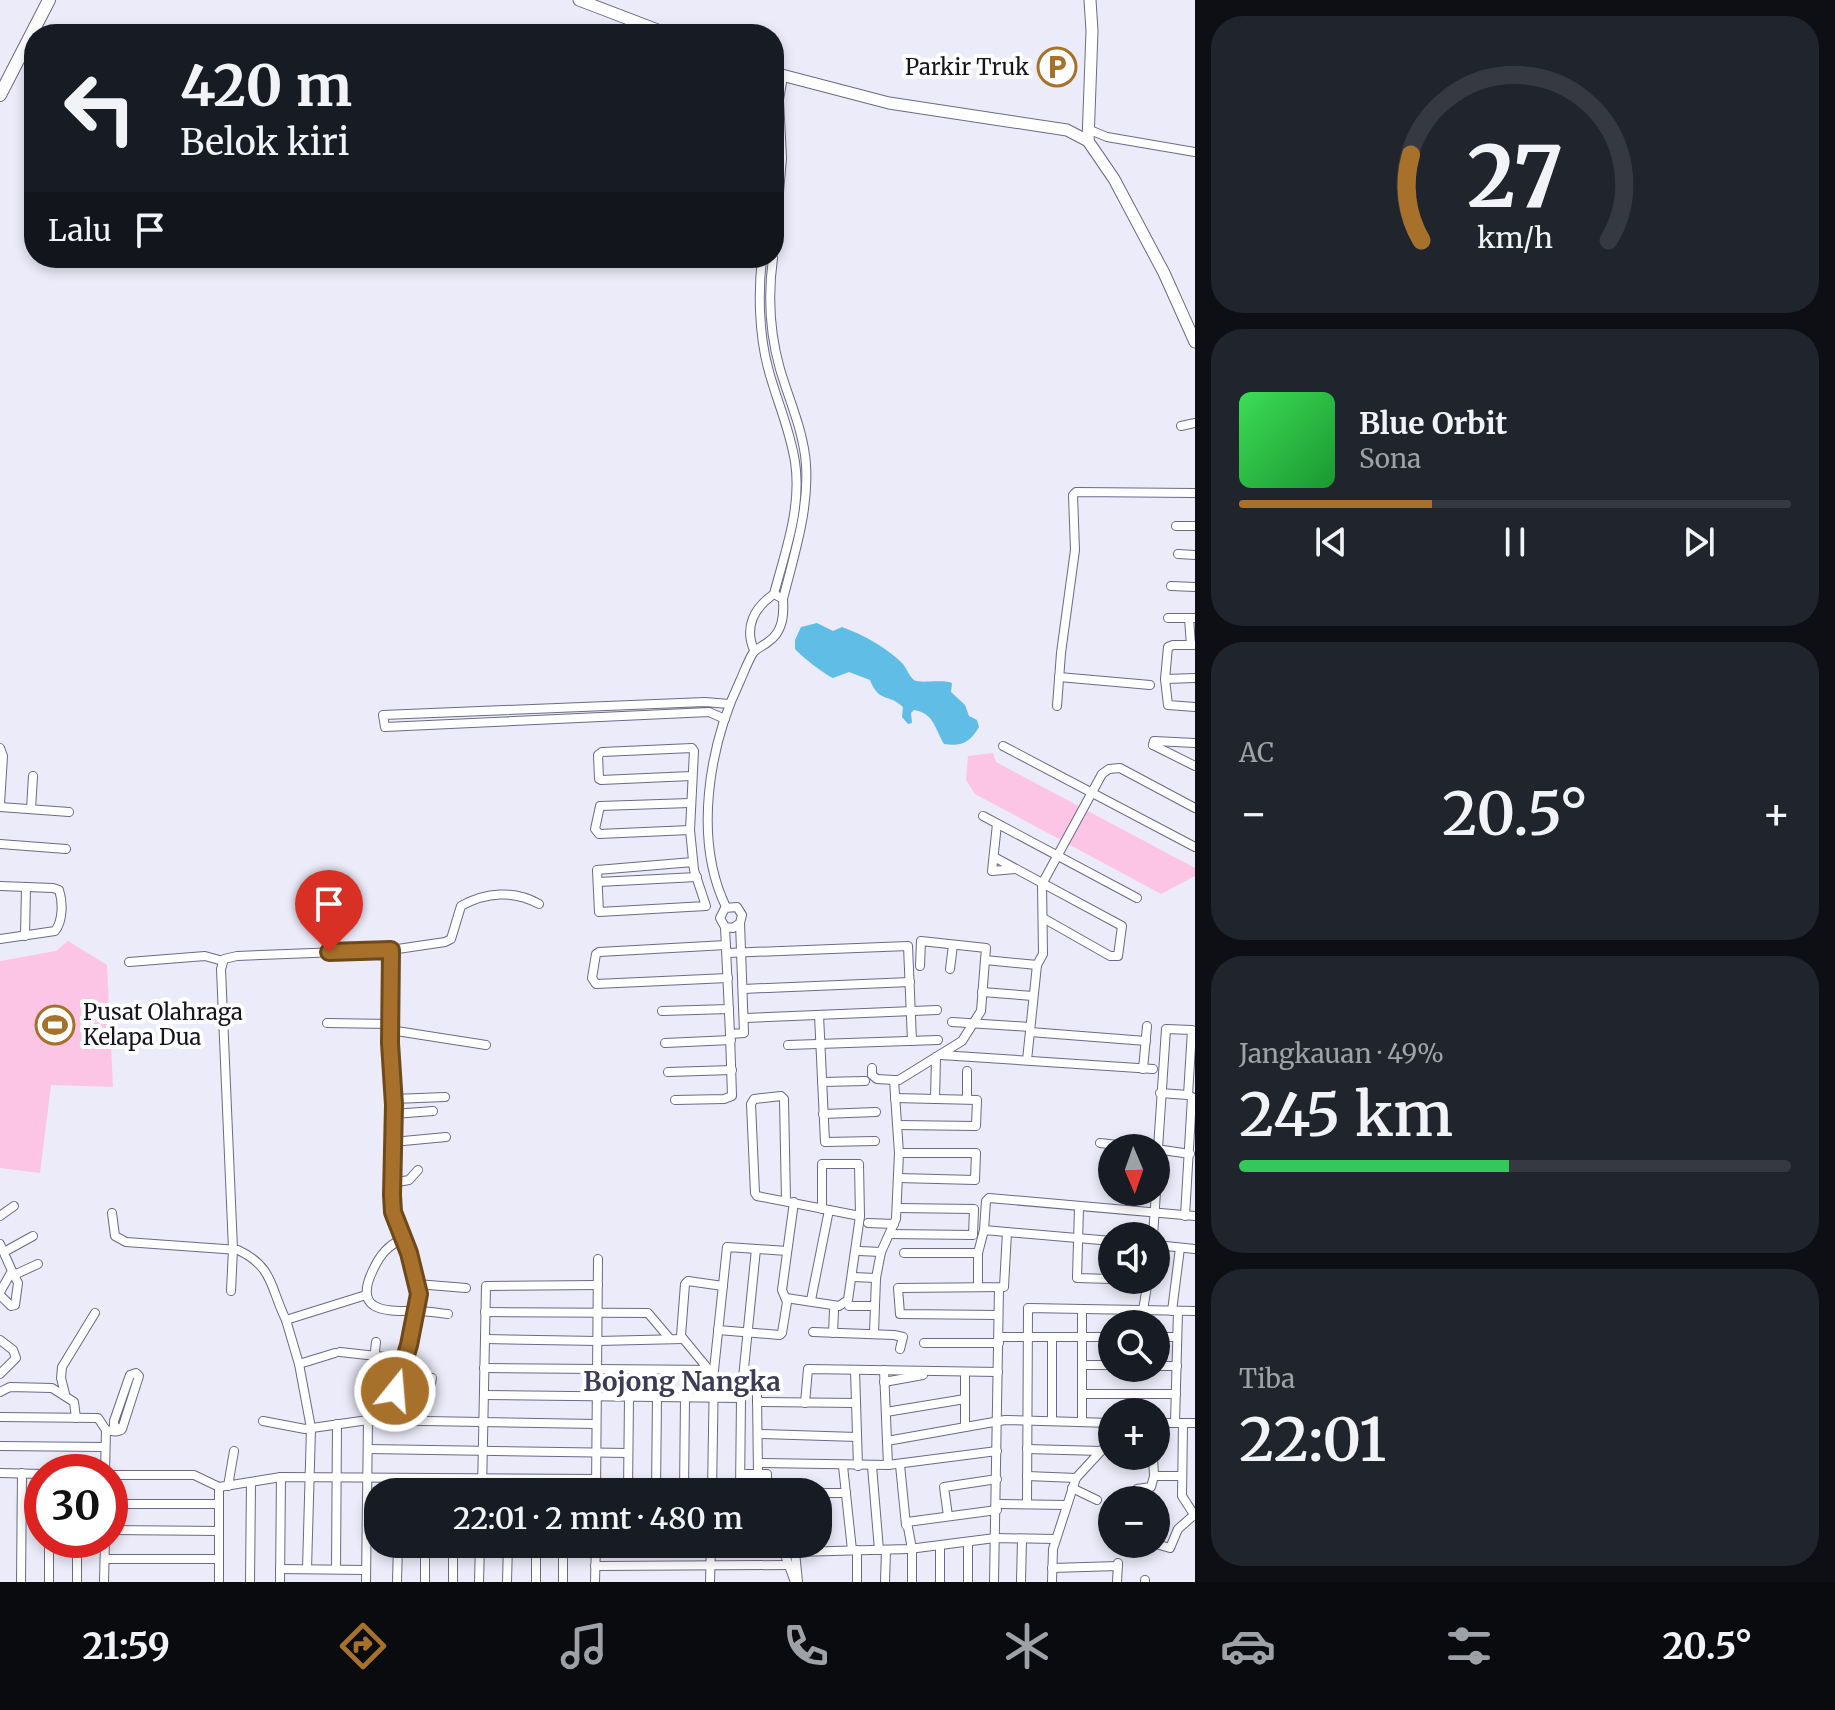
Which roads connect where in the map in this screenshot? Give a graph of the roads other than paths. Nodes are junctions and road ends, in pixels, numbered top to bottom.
1 (49, 0) edge
2 (579, 0) edge
3 (1090, 0) edge
4 (37, 24) edge
5 (642, 24) edge
6 (24, 48) edge
7 (784, 75) edge
8 (0, 95) edge
9 (1089, 136) junction
10 (1195, 152) edge
11 (762, 268) edge
12 (773, 268) edge
13 (1195, 342) edge
14 (1195, 423) edge
15 (1181, 426) dead end
16 (1195, 493) edge
17 (1176, 526) dead end
18 (1195, 526) edge
19 (1178, 554) dead end
20 (1195, 555) edge
21 (1171, 586) dead end
22 (1195, 587) edge
23 (778, 596) junction
24 (1168, 618) dead end
25 (1192, 618) edge
26 (1193, 645) edge
27 (754, 650) junction
28 (1059, 677) junction
29 (1195, 678) edge
30 (1165, 679) junction
31 (1150, 685) dead end
32 (705, 702) junction
33 (729, 704) junction
34 (1057, 706) dead end
35 (1195, 707) edge
36 (705, 712) junction
37 (725, 719) junction
38 (1195, 743) edge
39 (1003, 746) dead end
40 (0, 748) edge
41 (1195, 766) edge
42 (33, 776) dead end
43 (691, 776) junction
44 (1092, 792) junction
45 (690, 803) junction
46 (0, 805) edge
47 (1195, 808) edge
48 (31, 809) junction
49 (69, 812) dead end
50 (983, 816) dead end
51 (997, 824) junction
52 (690, 830) junction
53 (0, 844) edge
54 (1195, 847) edge
55 (66, 849) dead end
56 (1057, 856) junction
57 (714, 866) junction
58 (694, 870) junction
59 (598, 882) junction
60 (1042, 884) junction
61 (0, 886) edge
62 (26, 887) junction
63 (1137, 898) dead end
64 (539, 904) dead end
65 (726, 907) junction
66 (1043, 918) junction
67 (740, 923) junction
68 (725, 927) junction
69 (25, 936) junction
70 (0, 939) edge
71 (953, 945) junction
72 (726, 949) junction
73 (391, 950) junction
74 (741, 952) junction
75 (985, 960) junction
76 (223, 961) junction
77 (129, 962) dead end
78 (1037, 965) junction
79 (920, 966) dead end
80 (950, 969) dead end
81 (728, 978) junction
82 (910, 982) junction
83 (743, 989) junction
84 (982, 992) junction
85 (1033, 996) junction
86 (729, 1009) junction
87 (937, 1010) dead end
88 (662, 1011) dead end
89 (911, 1011) junction
90 (819, 1015) junction
91 (745, 1018) junction
92 (952, 1022) dead end
93 (327, 1023) dead end
94 (973, 1023) junction
95 (1147, 1026) dead end
96 (390, 1027) junction
97 (1030, 1030) junction
98 (1194, 1030) edge
99 (730, 1037) junction
100 (938, 1040) dead end
101 (912, 1041) junction
102 (1146, 1041) junction
103 (665, 1043) dead end
104 (820, 1044) junction
105 (486, 1045) dead end
106 (788, 1045) dead end
107 (938, 1056) junction
108 (1027, 1060) junction
109 (872, 1068) dead end
110 (1143, 1069) junction
111 (1153, 1069) dead end
112 (732, 1070) junction
113 (967, 1071) dead end
114 (668, 1072) dead end
115 (894, 1080) junction
116 (865, 1081) dead end
117 (822, 1082) junction
118 (1160, 1093) junction
119 (1188, 1095) junction
120 (445, 1097) dead end
121 (895, 1098) junction
122 (393, 1099) junction
123 (935, 1099) junction
124 (967, 1099) junction
125 (675, 1100) dead end
126 (433, 1111) dead end
127 (876, 1112) dead end
128 (394, 1114) junction
129 (823, 1114) junction
130 (898, 1125) junction
131 (1157, 1134) edge
132 (446, 1137) dead end
133 (875, 1141) dead end
134 (393, 1142) junction
135 (1170, 1151) edge
136 (899, 1153) junction
137 (1190, 1154) junction
138 (418, 1170) dead end
139 (898, 1178) junction
140 (392, 1183) junction
141 (790, 1202) junction
142 (14, 1206) dead end
143 (1156, 1206) edge
144 (897, 1208) junction
145 (1079, 1208) junction
146 (826, 1209) junction
147 (1156, 1212) junction
148 (112, 1213) dead end
149 (0, 1216) edge
150 (1190, 1216) edge
151 (864, 1220) junction
152 (1155, 1222) edge
153 (894, 1224) junction
154 (984, 1230) junction
155 (1007, 1232) junction
156 (890, 1234) junction
157 (33, 1236) dead end
158 (1077, 1238) junction
159 (403, 1239) junction
160 (1098, 1240) edge
161 (1170, 1247) edge
162 (2, 1248) edge
163 (1180, 1248) junction
164 (233, 1249) junction
165 (756, 1249) junction
166 (1195, 1249) edge
167 (787, 1251) junction
168 (859, 1251) dead end
169 (881, 1252) junction
170 (904, 1253) dead end
171 (978, 1253) junction
172 (598, 1259) dead end
173 (38, 1264) dead end
174 (13, 1273) junction
175 (853, 1277) dead end
176 (876, 1278) junction
177 (1098, 1279) edge
178 (417, 1284) junction
179 (598, 1285) junction
180 (723, 1286) junction
181 (978, 1287) junction
182 (466, 1288) dead end
183 (999, 1288) junction
184 (231, 1291) dead end
185 (0, 1293) edge
186 (1146, 1294) edge
187 (366, 1295) junction
188 (786, 1298) junction
189 (811, 1300) junction
190 (849, 1306) dead end
191 (875, 1306) junction
192 (1082, 1309) junction
193 (1143, 1310) joint
194 (416, 1311) junction
195 (834, 1311) dead end
196 (1170, 1311) edge
197 (1175, 1311) junction
198 (1195, 1311) edge
199 (485, 1312) junction
200 (598, 1312) junction
201 (95, 1313) dead end
202 (448, 1314) dead end
203 (998, 1315) junction
204 (286, 1320) junction
205 (718, 1330) junction
206 (747, 1332) junction
207 (813, 1332) dead end
208 (833, 1333) junction
209 (874, 1333) junction
210 (1028, 1337) junction
211 (1052, 1337) junction
212 (1083, 1337) junction
213 (1098, 1337) edge
214 (1170, 1337) edge
215 (1177, 1337) junction
216 (485, 1339) junction
217 (670, 1339) junction
218 (683, 1339) junction
219 (0, 1340) edge
220 (999, 1340) junction
221 (598, 1341) junction
222 (376, 1342) dead end
223 (924, 1343) dead end
224 (900, 1349) dead end
225 (375, 1356) junction
226 (404, 1359) junction
227 (299, 1364) junction
228 (1083, 1365) junction
229 (1098, 1365) edge
230 (1170, 1366) edge
231 (1177, 1366) junction
232 (484, 1368) junction
233 (597, 1368) junction
234 (711, 1370) junction
235 (855, 1370) junction
236 (884, 1370) junction
237 (941, 1371) junction
238 (965, 1372) junction
239 (998, 1372) junction
240 (0, 1374) edge
241 (417, 1375) dead end
242 (432, 1378) dead end
243 (884, 1382) junction
244 (742, 1387) junction
245 (0, 1392) edge
246 (65, 1394) junction
247 (1082, 1394) junction
248 (1176, 1394) junction
249 (394, 1395) junction
250 (484, 1395) junction
251 (412, 1396) junction
252 (597, 1396) junction
253 (629, 1397) junction
254 (657, 1397) junction
255 (685, 1398) junction
256 (713, 1398) junction
257 (741, 1398) junction
258 (965, 1399) junction
259 (126, 1401) dead end
260 (757, 1402) junction
261 (805, 1403) junction
262 (856, 1403) junction
263 (886, 1412) junction
264 (0, 1417) edge
265 (76, 1418) junction
266 (368, 1420) junction
267 (388, 1420) junction
268 (1026, 1420) junction
269 (263, 1421) dead end
270 (996, 1421) junction
271 (1052, 1421) junction
272 (1082, 1422) junction
273 (484, 1423) junction
274 (1098, 1423) edge
275 (1170, 1423) edge
276 (1179, 1423) junction
277 (1195, 1423) edge
278 (337, 1424) junction
279 (596, 1424) junction
280 (965, 1427) junction
281 (311, 1428) junction
282 (106, 1430) junction
283 (758, 1434) junction
284 (857, 1437) junction
285 (887, 1441) junction
286 (0, 1446) edge
287 (105, 1447) junction
288 (368, 1449) junction
289 (1027, 1449) junction
290 (234, 1451) dead end
291 (997, 1451) junction
292 (1098, 1451) edge
293 (483, 1452) junction
294 (596, 1453) junction
295 (628, 1453) junction
296 (106, 1454) edge
297 (1098, 1454) edge
298 (758, 1463) junction
299 (888, 1465) junction
300 (900, 1465) junction
301 (843, 1466) junction
302 (858, 1466) junction
303 (872, 1466) junction
304 (1154, 1470) edge
305 (0, 1473) edge
306 (22, 1473) joint
307 (128, 1473) edge
308 (741, 1474) junction
309 (758, 1474) junction
310 (1027, 1476) junction
311 (1154, 1476) junction
312 (1182, 1476) junction
313 (281, 1477) junction
314 (310, 1477) junction
315 (337, 1478) junction
316 (364, 1478) edge
317 (368, 1478) edge
318 (483, 1478) edge
319 (596, 1478) edge
320 (628, 1478) edge
321 (656, 1478) edge
322 (684, 1478) edge
323 (712, 1478) edge
324 (741, 1478) edge
325 (767, 1478) edge
326 (1076, 1478) junction
327 (997, 1479) junction
328 (251, 1482) junction
329 (224, 1486) junction
330 (1151, 1486) edge
331 (1072, 1488) junction
332 (832, 1493) edge
333 (846, 1493) junction
334 (1182, 1496) junction
335 (1195, 1496) edge
336 (1097, 1500) dead end
337 (128, 1504) edge
338 (219, 1504) junction
339 (1027, 1504) junction
340 (1067, 1505) junction
341 (997, 1507) junction
342 (948, 1516) junction
343 (1195, 1516) edge
344 (128, 1530) edge
345 (219, 1531) junction
346 (995, 1538) junction
347 (1022, 1539) junction
348 (1055, 1539) junction
349 (968, 1542) junction
350 (940, 1546) junction
351 (1170, 1548) edge
352 (910, 1549) junction
353 (855, 1550) junction
354 (882, 1550) junction
355 (832, 1551) edge
356 (49, 1558) edge
357 (77, 1558) edge
358 (366, 1558) edge
359 (398, 1558) edge
360 (425, 1558) edge
361 (453, 1558) edge
362 (480, 1558) edge
363 (508, 1558) edge
364 (536, 1558) edge
365 (563, 1558) edge
366 (595, 1558) edge
367 (710, 1558) edge
368 (785, 1558) edge
369 (789, 1558) edge
370 (795, 1558) edge
371 (105, 1559) joint
372 (219, 1559) junction
373 (786, 1561) junction
374 (595, 1566) junction
375 (710, 1566) junction
376 (1052, 1568) junction
377 (280, 1569) junction
378 (307, 1569) junction
379 (336, 1569) junction
380 (366, 1570) junction
381 (21, 1582) edge
382 (49, 1582) edge
383 (77, 1582) edge
384 (104, 1582) edge
385 (219, 1582) edge
386 (250, 1582) edge
387 (280, 1582) edge
388 (366, 1582) edge
389 (397, 1582) edge
390 (425, 1582) edge
391 (453, 1582) edge
392 (479, 1582) edge
393 (507, 1582) edge
394 (536, 1582) edge
395 (563, 1582) edge
396 (595, 1582) edge
397 (710, 1582) edge
398 (797, 1582) edge
399 (857, 1582) edge
400 (885, 1582) edge
401 (912, 1582) edge
402 (940, 1582) edge
403 (968, 1582) edge
404 (994, 1582) edge
405 (1021, 1582) edge
406 (1052, 1582) edge
407 (1117, 1582) edge

1 - 4 main road
2 - 5 street
3 - 9 street
6 - 8 main road
7 - 9 street
9 - 10 street
9 - 13 street
11 - 23 street
12 - 23 street
14 - 15 street
16 - 28 street
17 - 18 street
19 - 20 street
21 - 22 street
23 - 27 street
23 - 27 street
24 - 25 street
25 - 26 street
26 - 30 street
27 - 33 street
28 - 31 street
28 - 34 street
29 - 30 street
30 - 35 street
32 - 33 street
32 - 36 street
32 - 36 street
33 - 37 street
36 - 37 street
37 - 57 street
38 - 41 street
39 - 44 street
40 - 46 street
42 - 48 street
43 - 43 street
43 - 45 street
44 - 47 street
44 - 54 street
44 - 56 street
45 - 52 street
45 - 52 street
46 - 48 street
48 - 49 street
50 - 51 street
51 - 56 street
51 - 60 street
52 - 58 street
53 - 55 street
56 - 60 street
56 - 63 street
57 - 58 street
57 - 65 street
58 - 59 street
58 - 59 street
58 - 59 street
60 - 66 street
60 - 66 street
61 - 62 street
62 - 69 street
62 - 69 street
64 - 73 street
65 - 67 street
65 - 68 street
66 - 78 street
67 - 68 street
67 - 74 street
68 - 72 street
69 - 70 street
71 - 75 street
71 - 79 street
71 - 80 street
72 - 74 street
72 - 81 street
72 - 81 street
73 - 76 street
73 - 96 street
74 - 82 street
74 - 83 street
75 - 78 street
75 - 84 street
76 - 77 street
76 - 164 street
78 - 85 street
81 - 86 street
82 - 83 street
82 - 89 street
83 - 91 street
84 - 85 street
84 - 94 street
85 - 97 street
86 - 88 street
86 - 99 street
87 - 89 street
89 - 90 street
89 - 101 street
90 - 91 street
90 - 104 street
91 - 99 street
92 - 94 street
93 - 96 street
94 - 97 street
94 - 107 street
95 - 102 street
96 - 105 street
96 - 122 street
97 - 102 street
97 - 108 street
98 - 118 street
98 - 119 street
99 - 103 street
99 - 112 street
100 - 101 street
101 - 104 street
102 - 110 street
104 - 106 street
104 - 117 street
107 - 108 street
107 - 115 street
107 - 123 street
108 - 110 street
109 - 115 street
110 - 111 street
112 - 114 street
112 - 125 street
113 - 124 street
115 - 121 street
116 - 117 street
117 - 129 street
118 - 119 street
118 - 131 street
119 - 137 street
120 - 122 street
121 - 123 street
121 - 130 street
122 - 128 street
123 - 124 street
124 - 130 street
126 - 128 street
127 - 129 street
128 - 134 street
129 - 133 street
130 - 136 street
132 - 134 street
134 - 140 street
135 - 137 street
136 - 139 street
136 - 139 street
137 - 150 street
138 - 140 street
139 - 144 street
140 - 159 street
141 - 141 street
141 - 146 street
141 - 167 street
142 - 149 street
143 - 147 street
144 - 153 street
144 - 156 street
145 - 147 street
145 - 154 street
145 - 158 street
146 - 151 street
146 - 151 street
146 - 189 street
147 - 150 street
147 - 152 street
148 - 164 street
151 - 153 street
151 - 189 street
153 - 156 street
154 - 155 street
154 - 171 street
155 - 158 street
155 - 183 street
156 - 169 street
157 - 162 street
158 - 160 street
158 - 177 street
159 - 178 street
159 - 187 street
161 - 163 street
162 - 174 street
163 - 166 street
163 - 197 street
164 - 184 street
164 - 204 street
165 - 167 street
165 - 180 street
165 - 206 street
167 - 188 street
168 - 169 street
169 - 176 street
170 - 171 street
171 - 181 street
172 - 179 street
173 - 174 street
174 - 185 street
174 - 185 street
175 - 176 street
176 - 191 street
178 - 182 street
178 - 194 street
179 - 199 street
179 - 200 street
180 - 205 street
180 - 218 street
181 - 183 street
181 - 203 street
183 - 203 street
186 - 193 street
187 - 194 street
187 - 204 street
188 - 189 street
188 - 206 street
190 - 191 street
191 - 209 street
192 - 193 street
192 - 210 street
192 - 212 street
194 - 202 street
194 - 226 street
195 - 208 street
196 - 197 street
197 - 198 street
197 - 215 street
199 - 200 street
199 - 216 street
200 - 217 street
200 - 221 street
201 - 246 street
203 - 220 street
204 - 227 street
205 - 206 street
205 - 234 street
206 - 244 street
207 - 208 street
208 - 209 street
209 - 224 street
210 - 211 street
210 - 220 street
210 - 268 street
211 - 212 street
211 - 271 street
212 - 213 street
212 - 228 street
214 - 215 street
215 - 231 street
216 - 221 street
216 - 232 street
217 - 218 street
217 - 221 street
218 - 234 street
219 - 240 street
220 - 223 street
220 - 239 street
221 - 233 street
222 - 225 street
225 - 226 street
225 - 227 street
225 - 266 street
226 - 249 street
227 - 281 street
228 - 229 street
228 - 247 street
230 - 231 street
231 - 248 street
232 - 233 street
232 - 250 street
233 - 234 street
233 - 252 street
234 - 256 street
235 - 236 street
235 - 261 street
235 - 262 street
236 - 237 street
236 - 243 street
237 - 238 street
237 - 243 street
238 - 239 street
238 - 258 street
239 - 270 street
241 - 251 street
242 - 251 street
243 - 263 street
244 - 257 street
244 - 260 street
245 - 246 street
246 - 265 street
247 - 248 street
247 - 272 street
248 - 276 street
249 - 251 street
249 - 267 street
250 - 252 street
250 - 273 street
252 - 253 street
252 - 279 street
253 - 254 street
253 - 295 street
254 - 255 street
254 - 321 street
255 - 256 street
255 - 322 street
256 - 257 street
256 - 323 street
257 - 308 street
258 - 263 street
258 - 280 street
259 - 282 street
260 - 261 street
260 - 283 street
261 - 262 street
262 - 284 street
263 - 285 street
264 - 265 street
265 - 282 street
266 - 267 street
266 - 278 street
266 - 288 street
267 - 273 street
268 - 270 street
268 - 271 street
268 - 289 street
269 - 281 street
270 - 280 street
270 - 291 street
271 - 272 street
272 - 274 street
273 - 279 street
273 - 293 street
275 - 276 street
276 - 277 street
276 - 312 street
278 - 281 street
278 - 315 street
279 - 294 street
280 - 285 street
281 - 314 street
282 - 287 street
283 - 284 street
283 - 298 street
284 - 302 street
285 - 299 street
286 - 287 street
287 - 296 street
288 - 293 street
288 - 317 street
289 - 292 street
289 - 310 street
290 - 329 street
291 - 300 street
291 - 327 street
293 - 294 street
293 - 318 street
294 - 295 street
294 - 319 street
295 - 320 street
297 - 326 street
298 - 301 street
298 - 309 street
299 - 300 street
299 - 303 street
300 - 352 street
301 - 302 street
301 - 333 street
302 - 303 street
303 - 354 street
304 - 311 street
305 - 306 street
306 - 381 street
307 - 329 street
308 - 309 street
308 - 324 street
309 - 325 street
310 - 326 street
310 - 339 street
311 - 312 street
311 - 330 street
312 - 334 street
313 - 314 street
313 - 328 street
313 - 377 street
314 - 315 street
314 - 378 street
315 - 316 street
315 - 379 street
326 - 331 street
327 - 341 street
327 - 342 street
328 - 329 street
328 - 386 street
329 - 338 street
331 - 336 street
331 - 340 street
332 - 333 street
333 - 353 street
334 - 335 street
334 - 343 street
337 - 338 street
338 - 345 street
339 - 340 street
339 - 341 street
340 - 348 street
341 - 342 street
341 - 346 street
342 - 352 street
343 - 351 street
344 - 345 street
345 - 372 street
346 - 347 street
346 - 349 street
346 - 404 street
347 - 348 street
347 - 405 street
348 - 376 street
349 - 350 street
349 - 403 street
350 - 352 street
350 - 402 street
352 - 354 street
352 - 401 street
353 - 354 street
353 - 355 street
353 - 399 street
354 - 400 street
356 - 382 street
357 - 383 street
358 - 380 street
359 - 389 street
360 - 390 street
361 - 391 street
362 - 392 street
363 - 393 street
364 - 394 street
365 - 395 street
366 - 374 street
367 - 375 street
368 - 373 street
369 - 373 street
370 - 398 street
371 - 372 street
371 - 384 street
372 - 385 street
373 - 375 street
373 - 398 street
374 - 375 street
374 - 396 street
375 - 397 street
376 - 406 street
376 - 407 street
377 - 378 street
377 - 387 street
378 - 379 street
379 - 380 street
380 - 388 street

